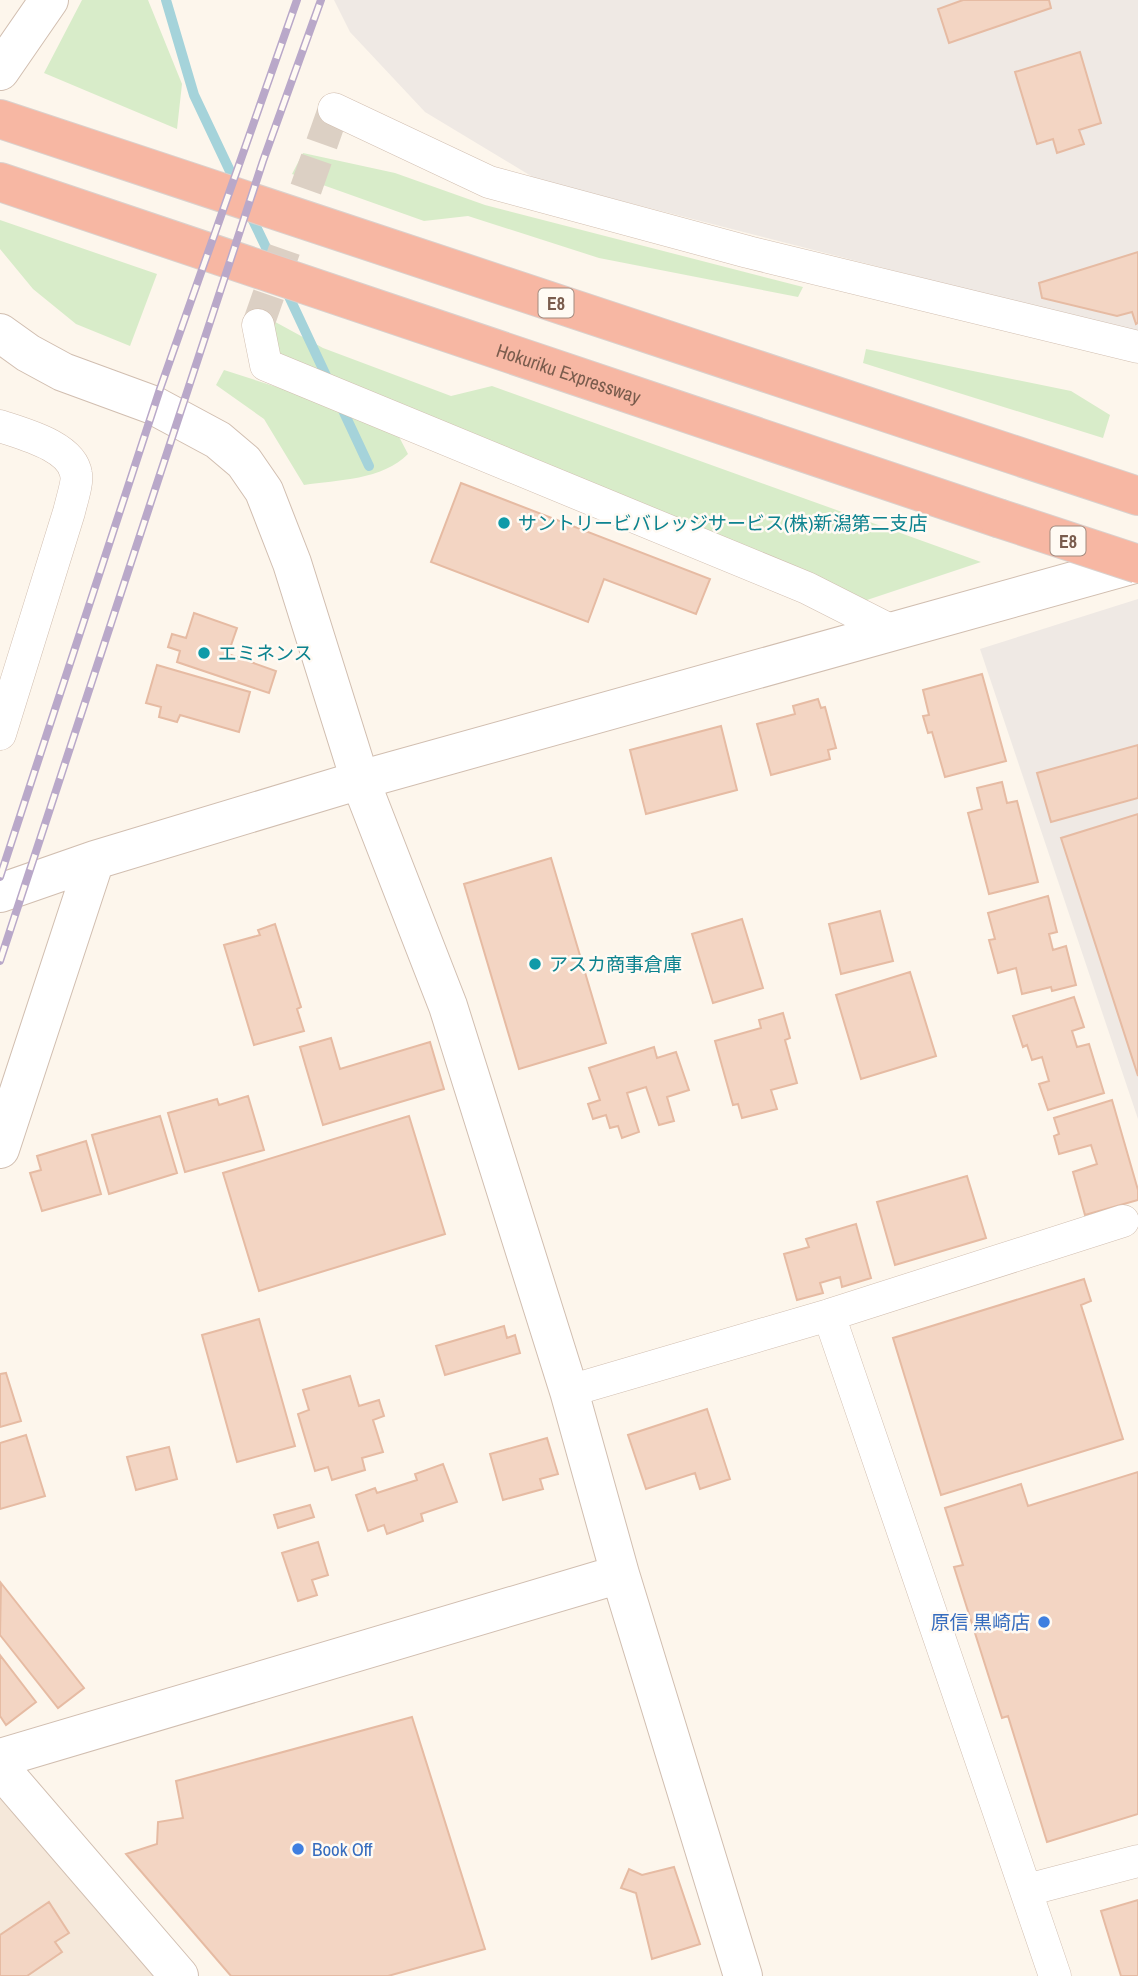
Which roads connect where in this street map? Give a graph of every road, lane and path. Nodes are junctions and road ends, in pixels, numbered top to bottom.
1 (49, 0) edge
2 (0, 71) edge
3 (334, 109) dead end
4 (0, 119) edge
5 (15, 187) edge
6 (258, 325) tunnel mouth
7 (0, 333) edge
8 (1138, 347) edge
9 (0, 426) edge
10 (1138, 496) edge
11 (1138, 564) edge
12 (890, 630) junction
13 (0, 734) edge
14 (360, 780) junction
15 (95, 860) junction
16 (0, 892) edge
17 (0, 1149) edge
18 (1123, 1221) dead end
19 (829, 1315) junction
20 (569, 1391) junction
21 (620, 1574) junction
22 (0, 1758) edge
23 (0, 1769) edge
24 (1138, 1861) edge
25 (1027, 1890) junction
26 (179, 1976) edge
27 (743, 1976) edge
28 (1055, 1976) edge

1 - 2 street
3 - 8 street
4 - 10 highway, E8
5 - 11 highway, Hokuriku Expressway / E8, bridge
6 - 12 street
7 - 14 street
9 - 13 street
11 - 12 street
12 - 14 street
14 - 15 street
14 - 20 street
15 - 16 street
15 - 17 street
18 - 19 street
19 - 20 street
19 - 25 street
20 - 21 street
21 - 22 street
21 - 27 street
23 - 26 street
24 - 25 street
25 - 28 street

